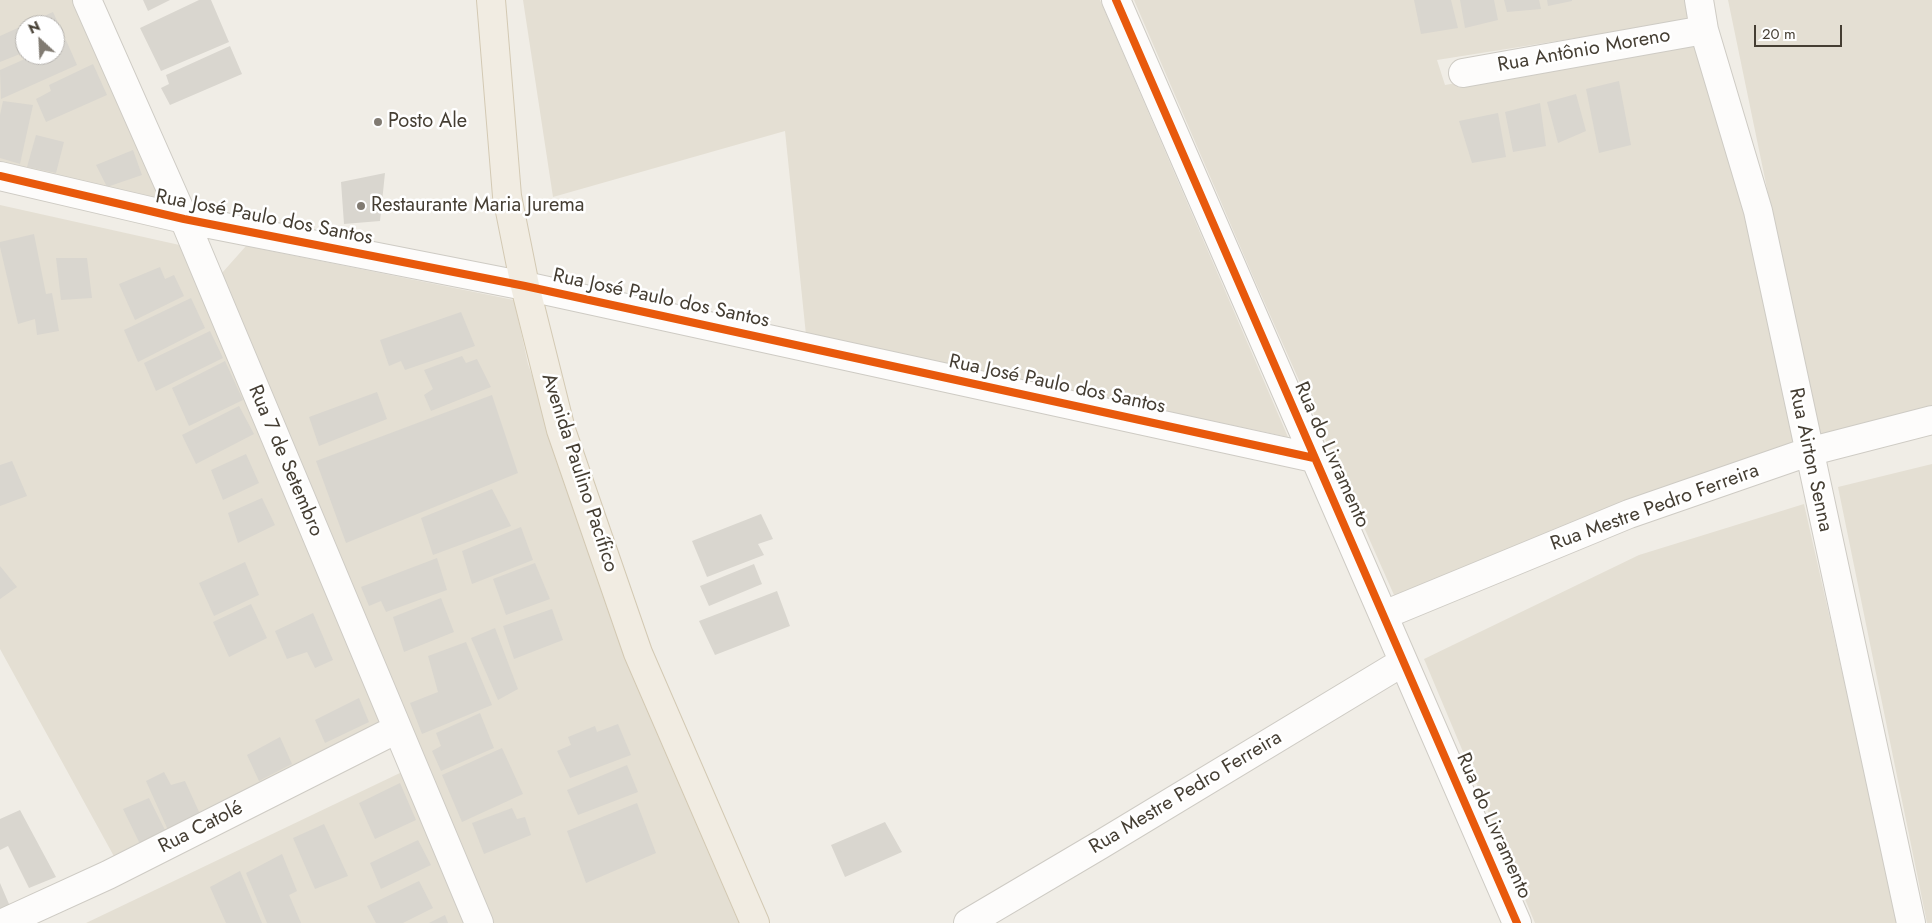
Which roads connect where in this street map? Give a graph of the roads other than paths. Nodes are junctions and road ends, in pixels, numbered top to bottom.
1 (87, 0) edge
2 (491, 0) edge
3 (1116, 0) edge
4 (1699, 0) edge
5 (1704, 30) junction
6 (1463, 72) dead end
7 (0, 176) edge
8 (184, 219) junction
9 (525, 286) junction
10 (1932, 420) edge
11 (1808, 452) junction
12 (1314, 458) junction
13 (1384, 615) junction
14 (1403, 662) junction
15 (397, 729) junction
16 (3, 923) edge
17 (479, 923) edge
18 (755, 923) edge
19 (968, 923) edge
20 (1518, 923) edge
21 (1911, 923) edge

1 - 8 street, Rua 7 de Setembro
2 - 9 main road, Avenida Paulino Pacífico
3 - 12 street, Rua do Livramento
4 - 5 street, Rua Airton Senna
5 - 6 street, Rua Antônio Moreno
5 - 11 street, Rua Airton Senna
7 - 8 street, Rua José Paulo dos Santos
8 - 9 street, Rua José Paulo dos Santos
8 - 15 street, Rua 7 de Setembro
9 - 12 street, Rua José Paulo dos Santos
9 - 18 main road, Avenida Paulino Pacífico
10 - 11 street, Rua Mestre Pedro Ferreira
11 - 13 street, Rua Mestre Pedro Ferreira
11 - 21 street, Rua Airton Senna
12 - 13 street, Rua do Livramento
13 - 14 street, Rua do Livramento
14 - 19 street, Rua Mestre Pedro Ferreira
14 - 20 street, Rua do Livramento
15 - 16 street, Rua Catolé
15 - 17 street, Rua 7 de Setembro

